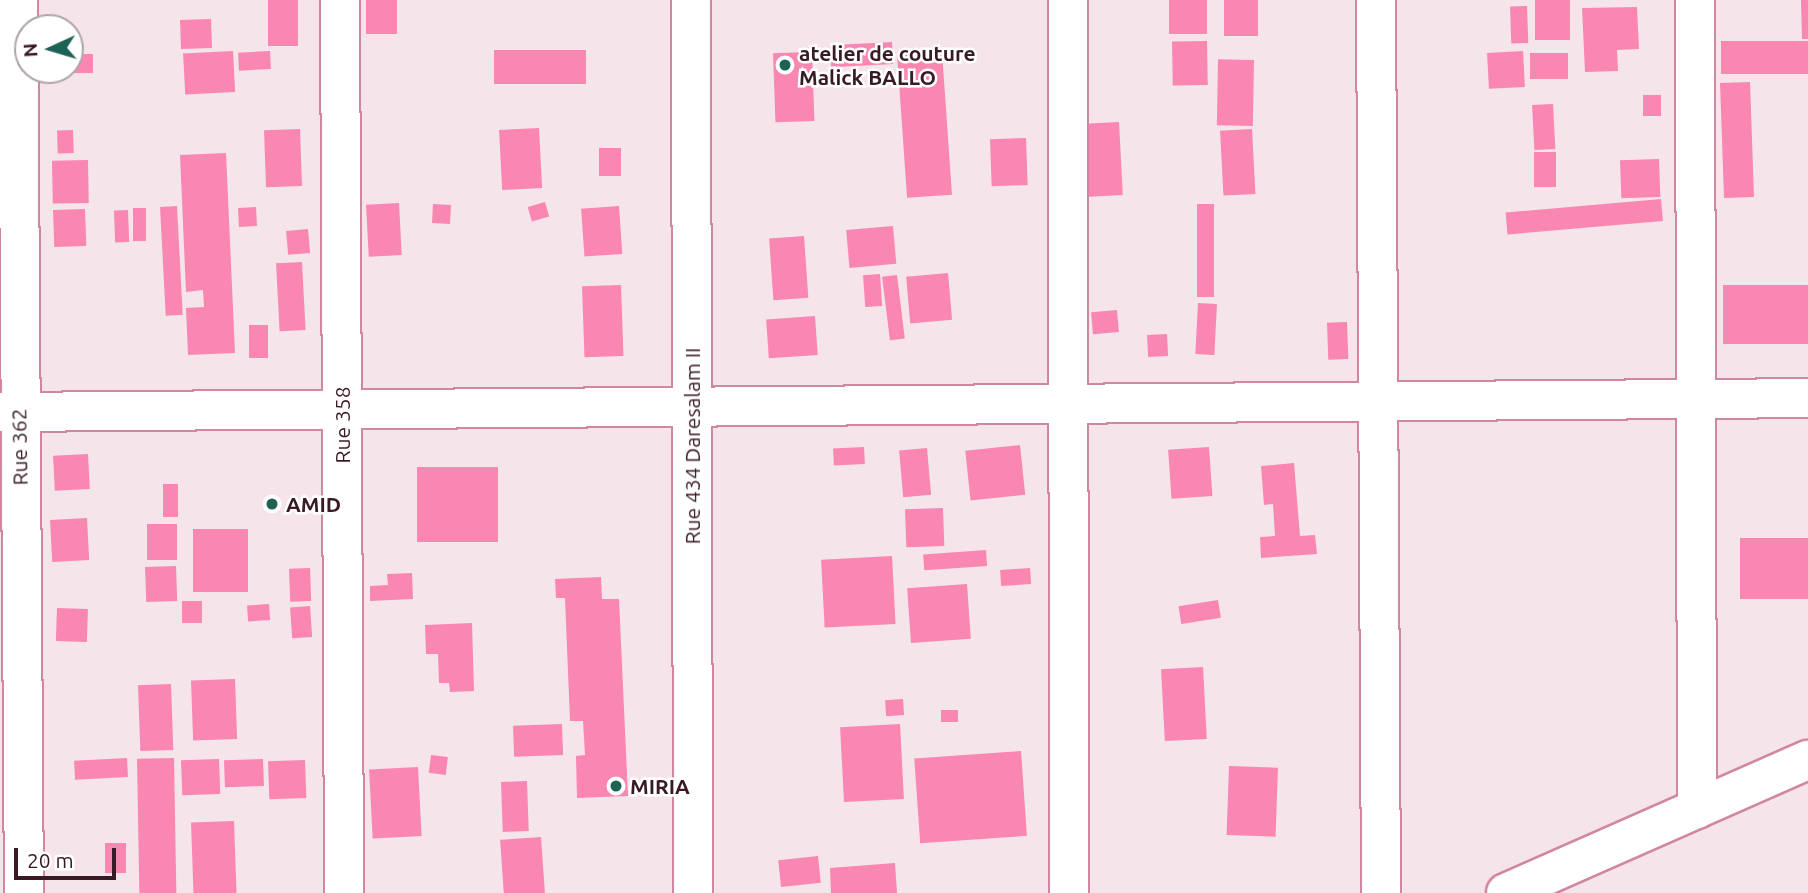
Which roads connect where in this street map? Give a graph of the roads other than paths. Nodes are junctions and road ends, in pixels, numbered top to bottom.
1 (18, 0) edge
2 (340, 0) edge
3 (691, 0) edge
4 (1068, 0) edge
5 (1376, 0) edge
6 (1695, 0) edge
7 (1808, 398) edge
8 (1696, 399) junction
9 (1378, 401) junction
10 (1068, 404) junction
11 (692, 407) junction
12 (342, 409) junction
13 (9, 412) edge
14 (1808, 760) edge
15 (1697, 809) junction
16 (24, 893) edge
17 (344, 893) edge
18 (693, 893) edge
19 (1069, 893) edge
20 (1381, 893) edge
21 (1506, 893) edge

1 - 13 street, Rue 362
2 - 12 street, Rue 358
3 - 11 street, Rue 434 Daresalam II
4 - 10 street
5 - 9 street
6 - 8 street
7 - 8 street
8 - 9 street
8 - 15 street
9 - 10 street
9 - 20 street
10 - 11 street
10 - 19 street
11 - 12 street
11 - 18 street, Rue 434 Daresalam II
12 - 13 street
12 - 17 street, Rue 358
13 - 16 street, Rue 362
14 - 15 street
15 - 21 street

